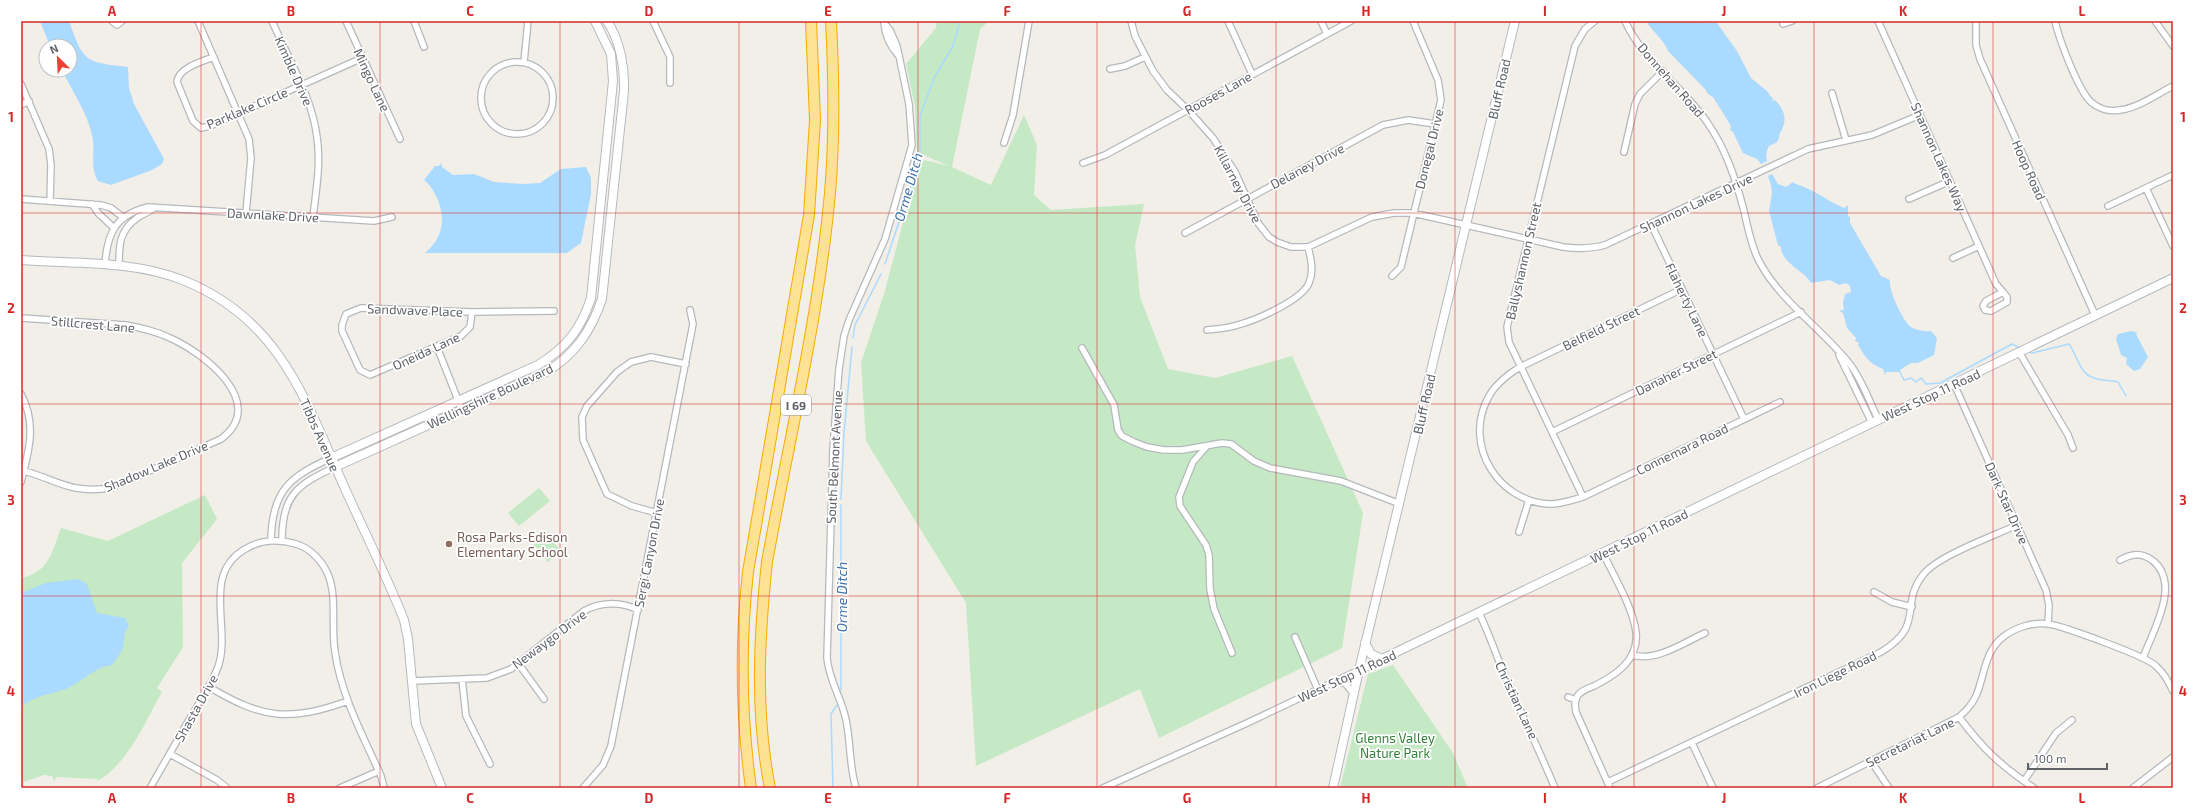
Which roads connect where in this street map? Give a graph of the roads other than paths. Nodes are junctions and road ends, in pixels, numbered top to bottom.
1 (112, 21) edge
2 (122, 21) edge
3 (198, 21) edge
4 (272, 21) edge
5 (346, 21) edge
6 (414, 21) edge
7 (528, 21) edge
8 (595, 21) edge
9 (607, 21) edge
10 (653, 21) edge
11 (811, 21) edge
12 (831, 21) edge
13 (1030, 21) edge
14 (1131, 21) edge
15 (1228, 21) edge
16 (1321, 21) edge
17 (1351, 21) edge
18 (1413, 21) edge
19 (1515, 21) edge
20 (1595, 21) edge
21 (1625, 21) edge
22 (1792, 21) edge
23 (1878, 21) edge
24 (1976, 21) edge
25 (2055, 21) edge
26 (2155, 21) edge
27 (883, 22) edge
28 (1783, 24) dead end
29 (1327, 34) junction
30 (2173, 46) edge
31 (424, 48) dead end
32 (214, 56) junction
33 (1144, 57) junction
34 (362, 58) junction
35 (524, 62) junction
36 (1110, 69) dead end
37 (1663, 71) junction
38 (1252, 74) junction
39 (21, 84) edge
40 (670, 84) dead end
41 (300, 85) junction
42 (2173, 86) edge
43 (1832, 94) dead end
44 (29, 101) junction
45 (21, 105) edge
46 (1188, 110) junction
47 (239, 113) junction
48 (1920, 115) junction
49 (1435, 124) junction
50 (400, 138) dead end
51 (1846, 140) junction
52 (1004, 143) dead end
53 (1624, 152) dead end
54 (1083, 163) dead end
55 (2173, 175) edge
56 (1950, 181) junction
57 (1736, 183) junction
58 (2146, 188) junction
59 (21, 199) edge
60 (1247, 199) junction
61 (1909, 199) dead end
62 (50, 201) junction
63 (92, 204) junction
64 (2108, 206) dead end
65 (154, 208) junction
66 (246, 213) junction
67 (1413, 213) junction
68 (313, 217) junction
69 (392, 217) dead end
70 (122, 219) junction
71 (1466, 224) junction
72 (1650, 224) junction
73 (127, 227) junction
74 (114, 228) junction
75 (1185, 233) dead end
76 (1528, 238) junction
77 (1979, 246) junction
78 (2173, 246) edge
79 (1308, 247) junction
80 (1953, 258) dead end
81 (21, 260) edge
82 (105, 265) junction
83 (119, 266) junction
84 (1392, 276) dead end
85 (2173, 278) edge
86 (1682, 289) junction
87 (2003, 292) dead end
88 (690, 310) dead end
89 (472, 312) junction
90 (554, 312) dead end
91 (1801, 312) junction
92 (2095, 315) junction
93 (21, 318) edge
94 (1208, 330) dead end
95 (437, 347) junction
96 (1082, 348) dead end
97 (2019, 352) junction
98 (1713, 354) junction
99 (686, 364) junction
100 (1520, 367) junction
101 (366, 374) joint
102 (1954, 384) junction
103 (21, 394) edge
104 (459, 401) junction
105 (1780, 402) dead end
106 (462, 410) junction
107 (236, 419) joint
108 (1744, 419) junction
109 (1875, 421) junction
110 (1552, 432) junction
111 (1206, 446) junction
112 (2073, 448) dead end
113 (331, 458) junction
114 (335, 468) junction
115 (22, 470) edge
116 (21, 482) edge
117 (1583, 497) junction
118 (1529, 500) junction
119 (1400, 504) junction
120 (657, 513) junction
121 (2017, 525) junction
122 (1519, 532) dead end
123 (271, 540) junction
124 (282, 540) junction
125 (1603, 553) junction
126 (2120, 560) dead end
127 (1874, 592) dead end
128 (1912, 606) junction
129 (638, 610) junction
130 (1479, 613) junction
131 (2048, 624) junction
132 (1705, 633) dead end
133 (1295, 637) dead end
134 (1365, 643) junction
135 (1232, 653) dead end
136 (1632, 655) junction
137 (2143, 658) junction
138 (1382, 659) junction
139 (518, 663) junction
140 (1359, 670) junction
141 (462, 679) junction
142 (412, 681) junction
143 (1335, 681) junction
144 (209, 688) junction
145 (1318, 690) junction
146 (2173, 691) edge
147 (1353, 693) junction
148 (1568, 697) dead end
149 (544, 698) dead end
150 (1576, 700) junction
151 (348, 701) junction
152 (1959, 717) junction
153 (2072, 720) dead end
154 (1692, 743) junction
155 (170, 754) junction
156 (2173, 757) edge
157 (1871, 761) junction
158 (490, 764) dead end
159 (379, 771) junction
160 (2024, 781) junction
161 (1609, 785) edge
162 (150, 788) edge
163 (227, 788) edge
164 (340, 788) edge
165 (384, 788) edge
166 (442, 788) edge
167 (583, 788) edge
168 (751, 788) edge
169 (770, 788) edge
170 (856, 788) edge
171 (1103, 788) edge
172 (1333, 788) edge
173 (1555, 788) edge
174 (1713, 788) edge
175 (1817, 788) edge
176 (1889, 788) edge
177 (2034, 788) edge
178 (2133, 788) edge

1 - 2 street
3 - 32 street
4 - 41 street, Kimble Drive
5 - 34 street, Mingo Lane
6 - 31 street
7 - 35 street
8 - 104 street, Wellingshire Boulevard
9 - 106 street, Wellingshire Boulevard
10 - 40 street
11 - 168 highway, I 69
12 - 169 highway, I 69
13 - 52 street
14 - 33 street, Killarney Drive
15 - 38 street
16 - 29 street
17 - 29 street, Rooses Lane
18 - 49 street, Donegal Drive
19 - 71 street, Bluff Road
20 - 76 street, Ballyshannon Street
21 - 37 street, Donnehan Road
22 - 28 street
23 - 48 street, Shannon Lakes Way
24 - 92 street, Hoop Road
25 - 42 street
26 - 30 street
27 - 170 street, South Belmont Avenue
29 - 38 street, Rooses Lane
32 - 47 street
32 - 47 street, Parklake Circle
33 - 36 street
33 - 46 street, Killarney Drive
34 - 41 street, Parklake Circle
34 - 50 street, Mingo Lane
35 - 35 street
37 - 53 street
37 - 57 street, Donnehan Road
38 - 46 street, Rooses Lane
39 - 44 street
41 - 47 street, Parklake Circle
41 - 68 street, Kimble Drive
43 - 51 street
44 - 45 street
44 - 62 street
46 - 54 street, Rooses Lane
46 - 60 street, Killarney Drive
47 - 66 street
48 - 51 street, Shannon Lakes Drive
48 - 56 street, Shannon Lakes Way
49 - 60 street, Delaney Drive
49 - 67 street, Donegal Drive
51 - 57 street, Shannon Lakes Drive
55 - 58 street
56 - 61 street
56 - 77 street, Shannon Lakes Way
57 - 72 street, Shannon Lakes Drive
57 - 91 street, Donnehan Road
58 - 64 street
58 - 78 street
59 - 62 street
60 - 75 street, Delaney Drive
60 - 79 street, Killarney Drive
62 - 63 street
63 - 70 street
63 - 74 street
65 - 66 street, Dawnlake Drive
65 - 70 street, Dawnlake Drive
65 - 73 street
66 - 68 street, Dawnlake Drive
67 - 71 street, Killarney Drive
67 - 79 street, Killarney Drive
67 - 84 street, Donegal Drive
68 - 69 street, Dawnlake Drive
70 - 73 street
70 - 74 street, Dawnlake Drive
71 - 76 street, Shannon Lakes Drive
71 - 119 street, Bluff Road
72 - 76 street, Shannon Lakes Drive
72 - 86 street, Flaherty Lane
73 - 83 street
74 - 82 street, Dawnlake Drive
76 - 100 street, Ballyshannon Street
77 - 80 street
77 - 87 street, Shannon Lakes Way
79 - 94 street
81 - 82 street, Tibbs Avenue
82 - 83 street, Tibbs Avenue
83 - 113 street, Tibbs Avenue
85 - 92 street, West Stop 11 Road
86 - 98 street, Flaherty Lane
86 - 100 street, Belfield Street
88 - 99 street, Sergi Canyon Drive
89 - 90 street, Sandwave Place
89 - 95 street, Oneida Lane
89 - 101 street, Sandwave Place
91 - 98 street, Danaher Street
91 - 109 street, Donnehan Road
92 - 97 street, West Stop 11 Road
93 - 107 street, Stillcrest Lane
95 - 101 street, Oneida Lane
95 - 104 street
96 - 111 street
97 - 102 street, West Stop 11 Road
97 - 112 street
98 - 108 street, Flaherty Lane
98 - 110 street, Danaher Street
99 - 120 street, Sergi Canyon Drive
99 - 120 street
100 - 110 street, Ballyshannon Street
100 - 118 street, Belfield Street
102 - 109 street, West Stop 11 Road
102 - 121 street, Dark Star Drive
103 - 115 street
104 - 106 street
104 - 113 street, Wellingshire Boulevard
105 - 108 street, Connemara Road
106 - 114 street, Wellingshire Boulevard
107 - 115 street, Shadow Lake Drive
108 - 117 street, Connemara Road
109 - 125 street, West Stop 11 Road
110 - 117 street, Ballyshannon Street
111 - 119 street
111 - 135 street
113 - 114 street, Tibbs Avenue
113 - 123 street, Wellingshire Boulevard
114 - 124 street, Wellingshire Boulevard
114 - 142 street, Tibbs Avenue
115 - 116 street
117 - 118 street, Connemara Road
118 - 122 street
119 - 134 street, Bluff Road
120 - 129 street, Sergi Canyon Drive
121 - 128 street, Iron Liege Road
121 - 131 street, Dark Star Drive
123 - 124 street, Shasta Drive
123 - 144 street, Shasta Drive
124 - 151 street, Shasta Drive
125 - 130 street, West Stop 11 Road
125 - 136 street
126 - 137 street
127 - 128 street
128 - 154 street, Iron Liege Road
129 - 139 street, Newaygo Drive
129 - 167 street, Sergi Canyon Drive
130 - 138 street, West Stop 11 Road
130 - 173 street, Christian Lane
131 - 137 street, Secretariat Lane
131 - 152 street, Secretariat Lane
132 - 136 street
133 - 145 street
134 - 138 street
134 - 140 street, Bluff Road
136 - 150 street
137 - 146 street, Secretariat Lane
138 - 140 street, West Stop 11 Road
139 - 141 street, Newaygo Drive
139 - 149 street
140 - 143 street, West Stop 11 Road
140 - 147 street, Bluff Road
141 - 142 street, Newaygo Drive
141 - 158 street
142 - 166 street, Tibbs Avenue
143 - 145 street, West Stop 11 Road
143 - 147 street
144 - 151 street
144 - 155 street, Shasta Drive
145 - 171 street, West Stop 11 Road
147 - 172 street, Bluff Road
148 - 150 street
150 - 161 street
151 - 159 street, Shasta Drive
152 - 157 street, Secretariat Lane
152 - 160 street
153 - 160 street
154 - 161 street, Iron Liege Road
154 - 174 street
155 - 162 street, Shasta Drive
155 - 163 street
156 - 178 street
157 - 175 street, Secretariat Lane
157 - 176 street
159 - 164 street
159 - 165 street, Shasta Drive
160 - 177 street

